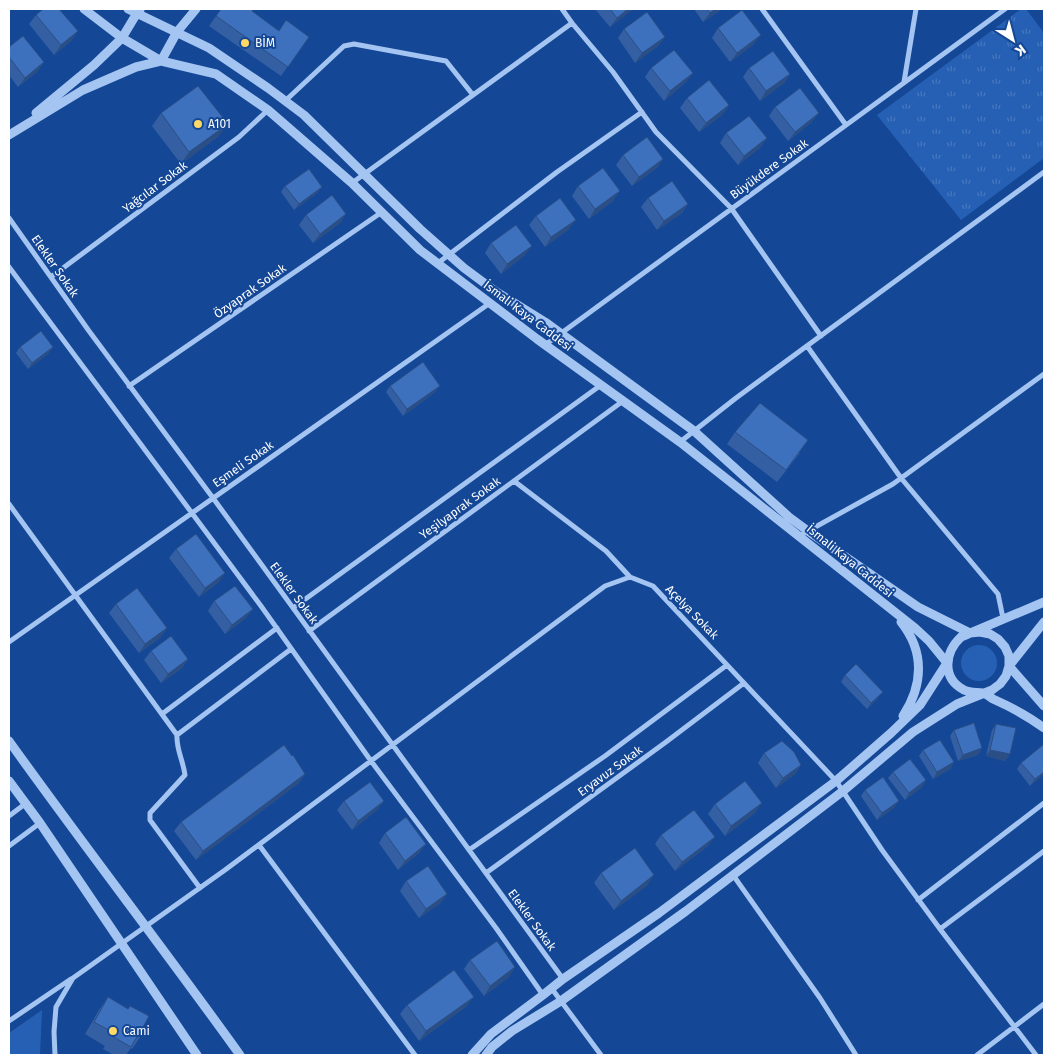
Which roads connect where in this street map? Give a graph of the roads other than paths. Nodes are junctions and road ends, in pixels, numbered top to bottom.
1 (84, 9) edge
2 (196, 9) edge
3 (562, 9) edge
4 (762, 9) edge
5 (916, 9) edge
6 (1005, 9) edge
7 (136, 10) edge
8 (572, 23) junction
9 (177, 32) junction
10 (122, 38) junction
11 (161, 61) junction
12 (904, 82) junction
13 (473, 96) junction
14 (285, 101) junction
15 (268, 110) junction
16 (642, 112) junction
17 (846, 125) junction
18 (16, 129) junction
19 (9, 135) edge
20 (1044, 172) edge
21 (364, 174) junction
22 (352, 183) junction
23 (731, 208) junction
24 (382, 212) junction
25 (9, 218) edge
26 (449, 255) junction
27 (438, 263) junction
28 (9, 267) edge
29 (51, 277) junction
30 (490, 303) junction
31 (561, 334) junction
32 (822, 336) junction
33 (545, 345) junction
34 (806, 346) junction
35 (1044, 374) edge
36 (601, 385) junction
37 (129, 386) junction
38 (623, 401) junction
39 (694, 431) junction
40 (680, 442) junction
41 (901, 478) junction
42 (514, 480) junction
43 (212, 498) junction
44 (9, 504) edge
45 (190, 513) junction
46 (808, 531) junction
47 (799, 536) junction
48 (630, 576) junction
49 (74, 595) junction
50 (1044, 602) edge
51 (292, 608) junction
52 (892, 610) junction
53 (1003, 618) junction
54 (1044, 622) edge
55 (276, 628) junction
56 (309, 631) junction
57 (970, 633) junction
58 (9, 642) edge
59 (291, 649) junction
60 (947, 663) junction
61 (727, 664) junction
62 (1009, 666) junction
63 (744, 683) junction
64 (982, 693) junction
65 (1044, 706) edge
66 (162, 714) junction
67 (1044, 728) edge
68 (892, 733) junction
69 (178, 735) junction
70 (9, 740) edge
71 (392, 745) junction
72 (370, 761) junction
73 (836, 781) junction
74 (9, 782) edge
75 (843, 791) junction
76 (1044, 803) edge
77 (26, 804) junction
78 (9, 816) edge
79 (40, 823) junction
80 (259, 845) junction
81 (9, 846) edge
82 (469, 850) junction
83 (1044, 851) edge
84 (486, 874) junction
85 (733, 875) junction
86 (200, 888) junction
87 (918, 900) junction
88 (146, 926) junction
89 (940, 929) junction
90 (122, 944) junction
91 (73, 978) junction
92 (563, 979) junction
93 (552, 989) junction
94 (544, 995) junction
95 (561, 1001) junction
96 (1044, 1004) edge
97 (9, 1021) edge
98 (1015, 1026) junction
99 (55, 1055) edge
100 (197, 1055) edge
101 (240, 1055) edge
102 (415, 1055) edge
103 (472, 1055) edge
104 (486, 1055) edge
105 (601, 1055) edge
106 (856, 1055) edge
107 (977, 1055) edge
108 (1036, 1055) edge

1 - 10 street, İsmali Kaya Caddesi
2 - 9 street
3 - 8 street
4 - 17 street
5 - 12 street
6 - 12 street, Büyükdere Sokak
7 - 9 street
7 - 10 street
8 - 13 street
8 - 16 street
9 - 11 street
9 - 14 street
10 - 11 street, İsmali Kaya Caddesi
10 - 18 street
11 - 15 street, İsmali Kaya Caddesi
11 - 18 street
12 - 17 street, Büyükdere Sokak
13 - 14 street
13 - 21 street
14 - 21 street
15 - 22 street, İsmali Kaya Caddesi
15 - 29 street, Yağcılar Sokak
16 - 23 street
16 - 26 street
17 - 23 street, Büyükdere Sokak
18 - 19 street
20 - 32 street
21 - 22 street
21 - 26 street
22 - 24 street, İsmali Kaya Caddesi
23 - 31 street, Büyükdere Sokak
23 - 32 street
24 - 27 street, İsmali Kaya Caddesi
24 - 37 street, Özyaprak Sokak
25 - 29 street, Elekler Sokak
26 - 27 street
26 - 31 street
27 - 30 street, İsmali Kaya Caddesi
28 - 45 street
29 - 37 street, Elekler Sokak
30 - 33 street, İsmali Kaya Caddesi
30 - 43 street, Eşmeli Sokak
31 - 33 street, Büyükdere Sokak
31 - 39 street
32 - 34 street
33 - 36 street, İsmali Kaya Caddesi
34 - 39 street
34 - 41 street
35 - 41 street
36 - 38 street, İsmali Kaya Caddesi
36 - 51 street, Yeşilyaprak Sokak
37 - 43 street, Elekler Sokak
38 - 40 street, İsmali Kaya Caddesi
38 - 42 street, Yeşilyaprak Sokak
39 - 40 street
39 - 46 street
40 - 47 street, İsmali Kaya Caddesi
41 - 46 street
41 - 53 street
42 - 48 street, Açelya Sokak
42 - 56 street, Yeşilyaprak Sokak
43 - 45 street, Eşmeli Sokak
43 - 51 street, Elekler Sokak
44 - 49 street
45 - 49 street, Eşmeli Sokak
45 - 55 street
46 - 47 street
46 - 57 street
47 - 52 street, İsmali Kaya Caddesi
48 - 61 street, Açelya Sokak
48 - 71 street
49 - 58 street, Eşmeli Sokak
49 - 66 street
50 - 53 street
51 - 56 street, Elekler Sokak
52 - 60 street, İsmali Kaya Caddesi
52 - 68 street
53 - 57 street
54 - 62 street
55 - 59 street
55 - 66 street
56 - 71 street, Elekler Sokak
57 - 60 street
57 - 62 street
59 - 69 street
59 - 72 street
60 - 64 street
60 - 68 street
61 - 63 street, Açelya Sokak
61 - 82 street, Eryavuz Sokak
62 - 64 street
62 - 65 street
63 - 73 street, Açelya Sokak
63 - 84 street, Eryavuz Sokak
64 - 67 street
64 - 75 street
66 - 69 street
68 - 73 street
69 - 86 street
70 - 88 street
71 - 72 street
71 - 82 street, Elekler Sokak
72 - 80 street
72 - 94 street
73 - 75 street, Açelya Sokak
73 - 92 street
74 - 77 street
75 - 85 street
75 - 87 street, Açelya Sokak
76 - 87 street
77 - 78 street
77 - 79 street
79 - 81 street
79 - 90 street
80 - 86 street
80 - 102 street
82 - 84 street, Elekler Sokak
83 - 89 street
84 - 92 street, Elekler Sokak
85 - 95 street
85 - 106 street
86 - 88 street
87 - 89 street, Açelya Sokak
88 - 90 street
88 - 101 street
89 - 98 street, Açelya Sokak
90 - 91 street
90 - 100 street
91 - 97 street
91 - 99 street
92 - 93 street
93 - 94 street
93 - 95 street
94 - 103 street
95 - 104 street
95 - 105 street
96 - 98 street
98 - 107 street
98 - 108 street, Açelya Sokak

